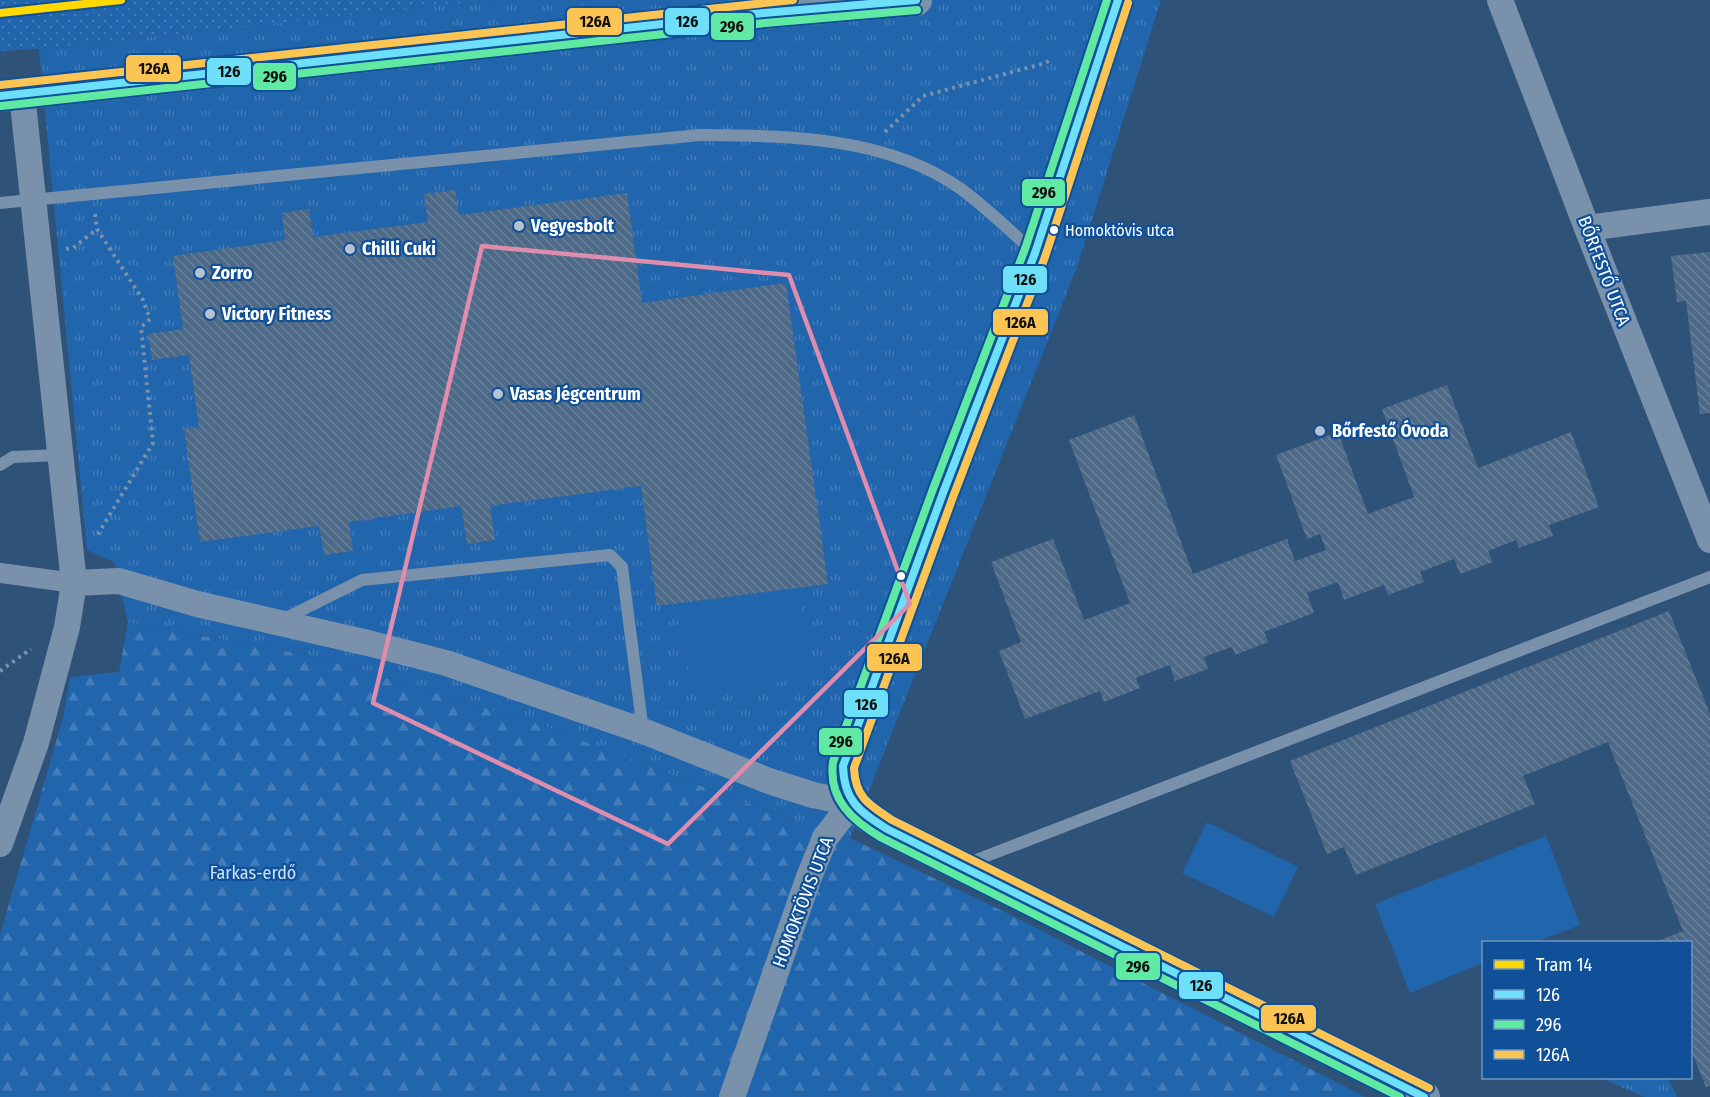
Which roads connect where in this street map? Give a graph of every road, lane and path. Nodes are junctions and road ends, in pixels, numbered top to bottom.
1 (916, 0) edge
2 (1118, 0) edge
3 (1500, 0) edge
4 (1051, 60) dead end
5 (11, 95) edge
6 (868, 149) junction
7 (92, 194) junction
8 (33, 200) junction
9 (0, 203) edge
10 (1710, 212) edge
11 (1587, 228) junction
12 (1035, 253) junction
13 (60, 455) junction
14 (0, 465) edge
15 (97, 536) dead end
16 (1710, 540) edge
17 (0, 573) edge
18 (1710, 578) edge
19 (74, 583) junction
20 (278, 622) junction
21 (643, 731) junction
22 (852, 803) junction
23 (0, 844) edge
24 (960, 866) junction
25 (732, 1097) edge
26 (1424, 1097) edge

1 - 5 street
2 - 12 street
3 - 11 street, BŐRFESTŐ UTCA
4 - 6 path
5 - 8 street
6 - 7 lane
6 - 12 lane
7 - 8 lane
7 - 15 path
8 - 9 lane
8 - 13 street
10 - 11 street
11 - 16 street, BŐRFESTŐ UTCA
12 - 22 street
13 - 14 lane
13 - 19 street
17 - 19 street
18 - 24 lane
19 - 20 street
19 - 23 street
20 - 21 street
20 - 21 lane
21 - 22 street
22 - 24 street
22 - 25 street, HOMOKTÖVIS UTCA
24 - 26 street

